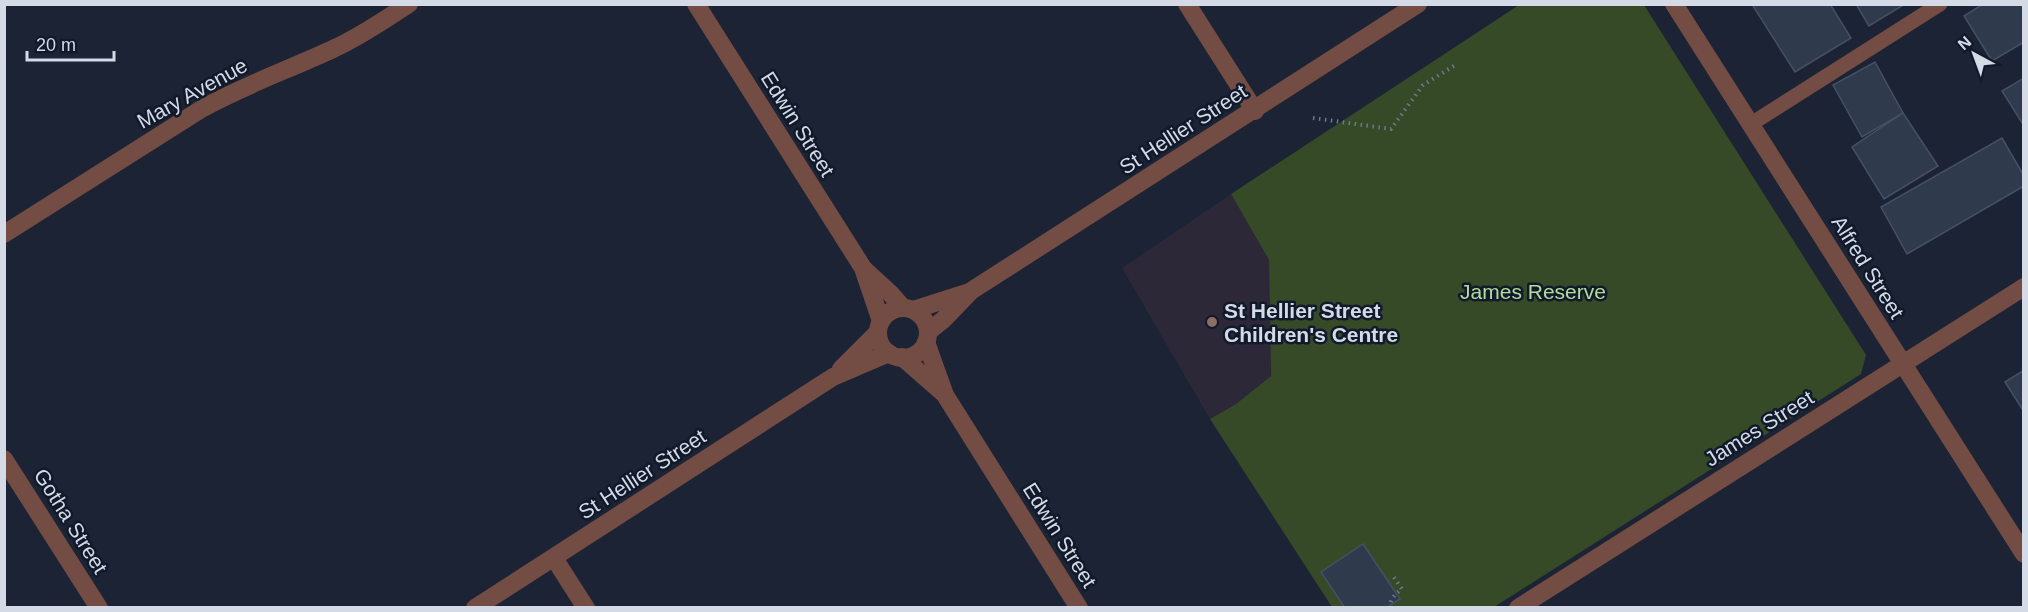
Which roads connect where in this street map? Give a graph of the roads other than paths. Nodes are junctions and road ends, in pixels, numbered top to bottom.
1 (408, 4) edge
2 (696, 4) edge
3 (1187, 4) edge
4 (1418, 4) edge
5 (1674, 4) edge
6 (1940, 4) edge
7 (1255, 111) junction
8 (1751, 124) junction
9 (4, 234) edge
10 (863, 268) junction
11 (2024, 287) edge
12 (971, 291) junction
13 (908, 309) junction
14 (880, 326) junction
15 (927, 337) junction
16 (896, 355) junction
17 (1903, 363) junction
18 (833, 377) junction
19 (945, 395) junction
20 (4, 459) edge
21 (2024, 554) edge
22 (554, 558) junction
23 (99, 608) edge
24 (475, 608) edge
25 (586, 608) edge
26 (1079, 608) edge
27 (1518, 608) edge

1 - 9 street, Mary Avenue
2 - 10 street, Edwin Street
3 - 7 street
4 - 7 street, St Hellier Street
5 - 8 street, Alfred Street
6 - 8 lane
7 - 12 street, St Hellier Street
8 - 17 street, Alfred Street
10 - 13 street, Edwin Street
10 - 14 street, Edwin Street
11 - 17 street, James Street
12 - 13 street, St Hellier Street
12 - 15 street, St Hellier Street
13 - 14 street
13 - 15 street
14 - 16 street
14 - 18 street, St Hellier Street
15 - 16 street
15 - 19 street, Edwin Street
16 - 18 street, St Hellier Street
16 - 19 street, Edwin Street
17 - 21 street, Alfred Street
17 - 27 street, James Street
18 - 22 street, St Hellier Street
19 - 26 street, Edwin Street
20 - 23 street, Gotha Street
22 - 24 street, St Hellier Street
22 - 25 street

